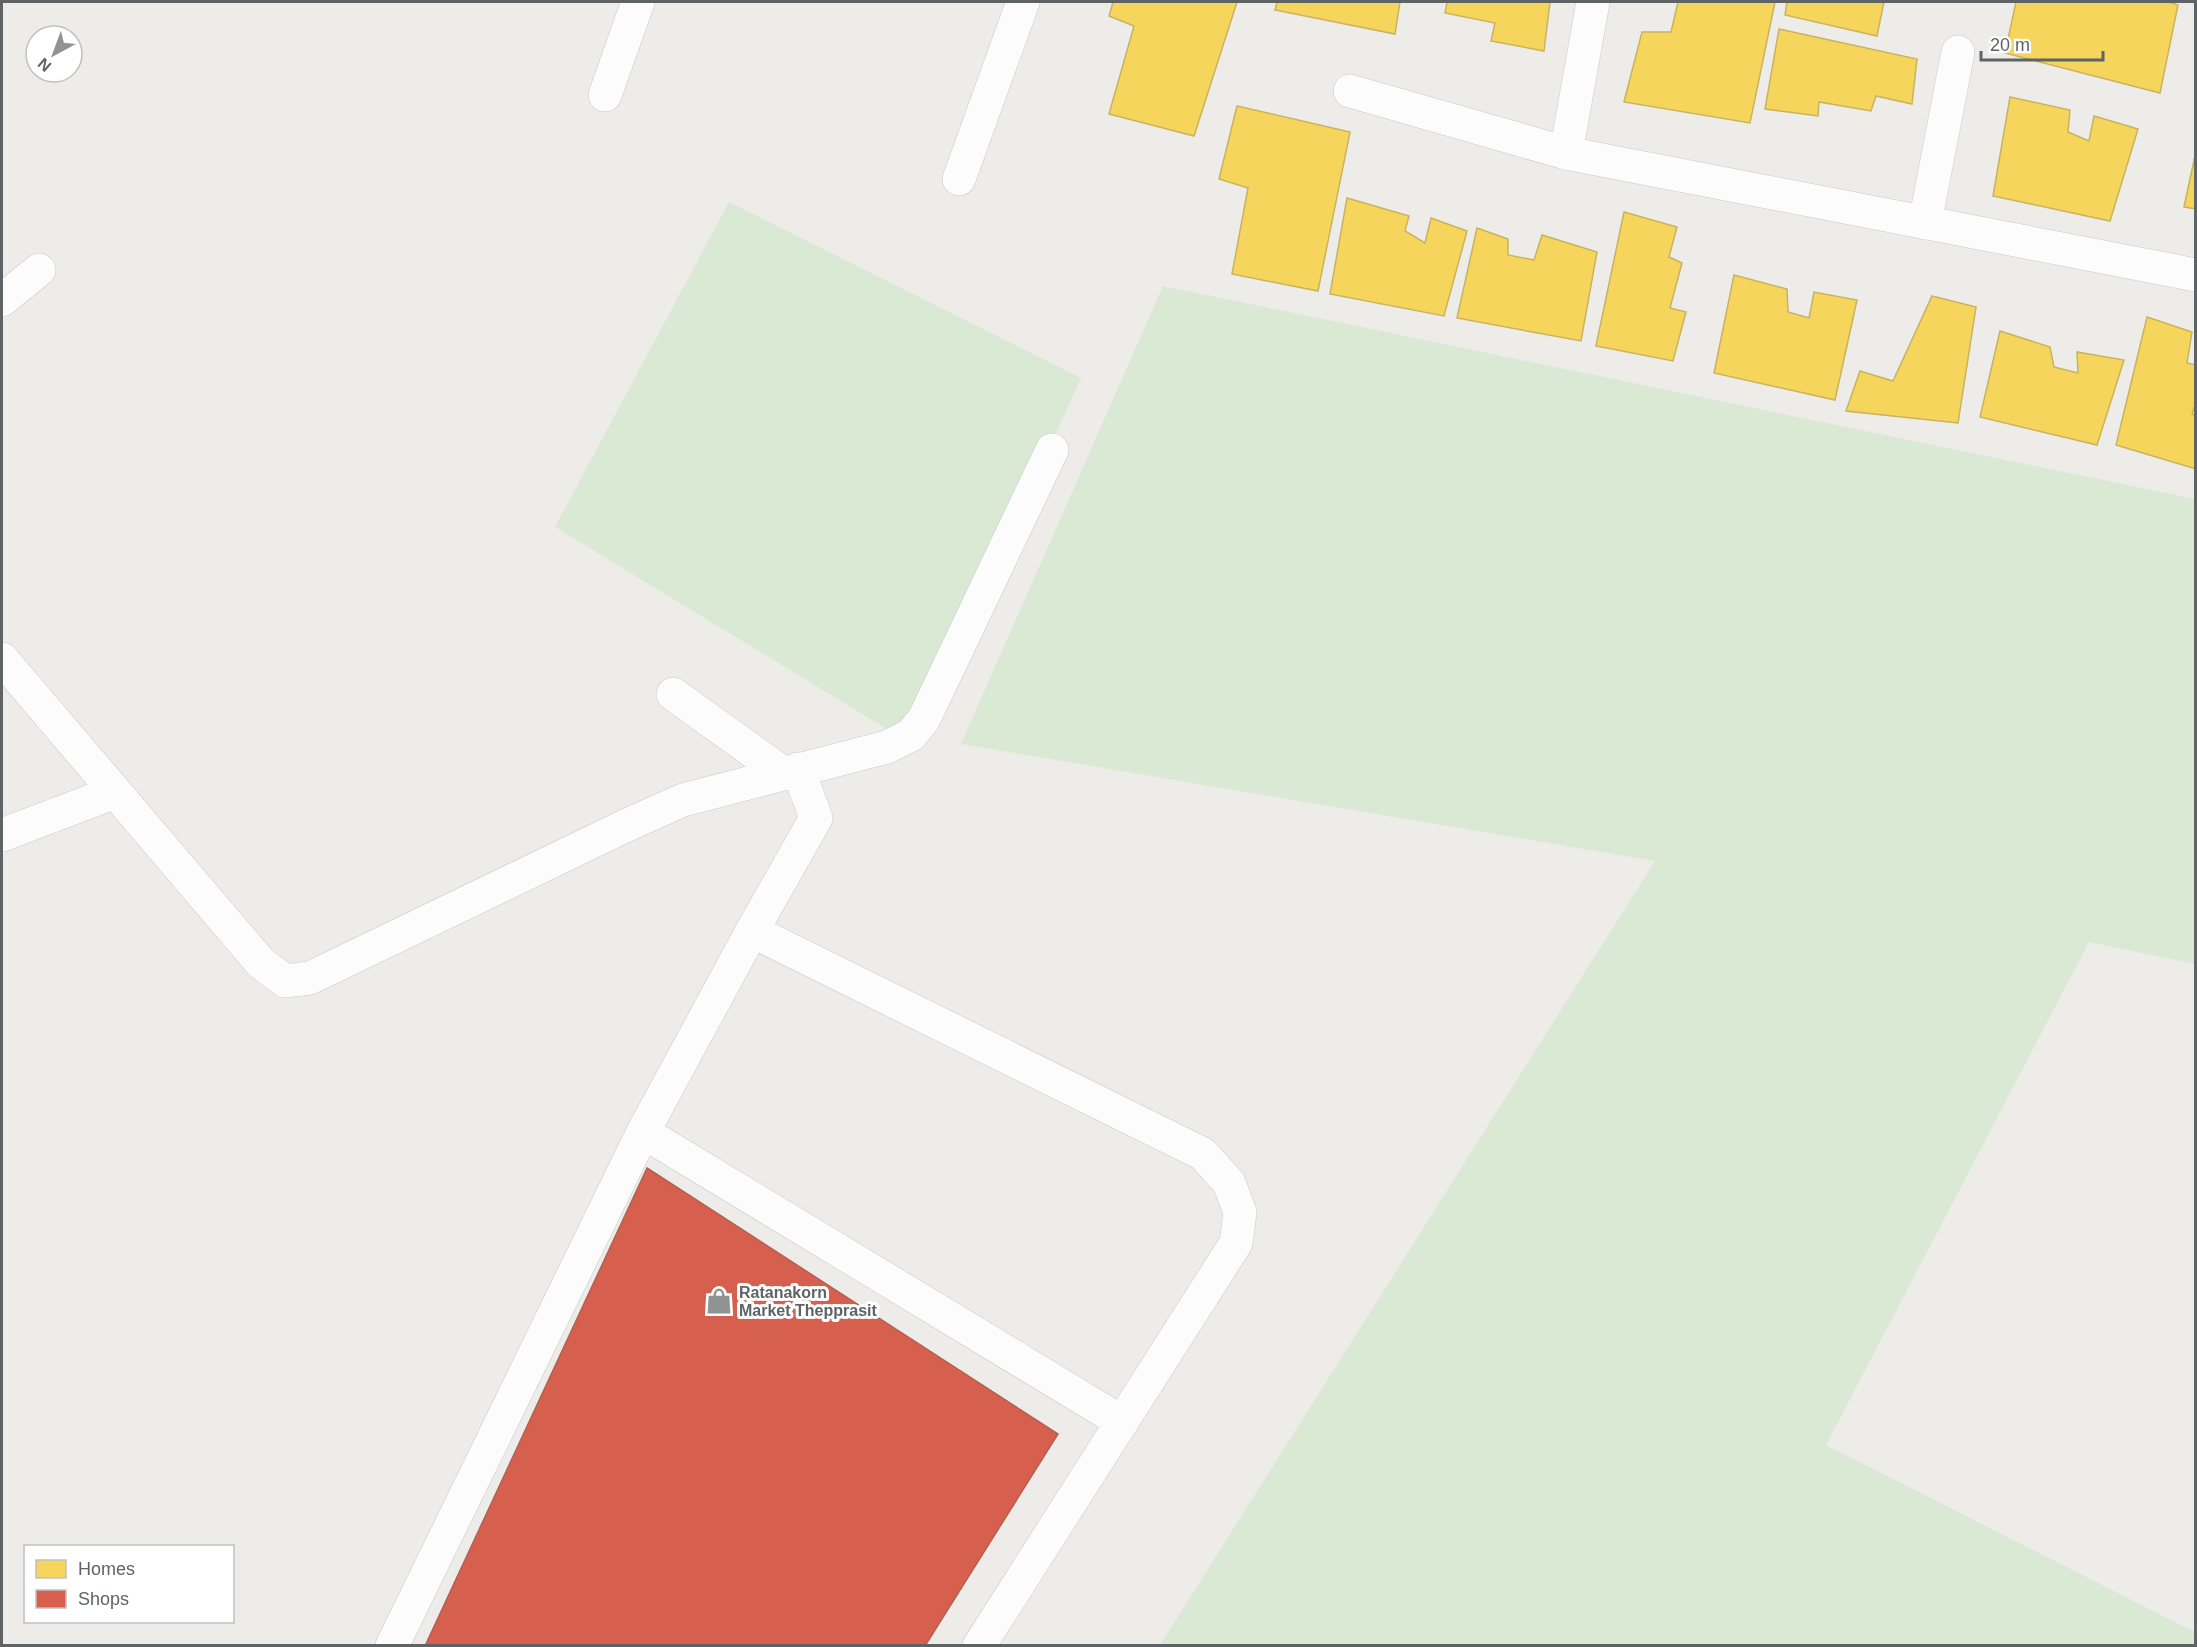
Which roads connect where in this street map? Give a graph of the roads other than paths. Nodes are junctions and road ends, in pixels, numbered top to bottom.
1 (638, 2) edge
2 (1023, 2) edge
3 (1593, 2) edge
4 (1958, 52) dead end
5 (1350, 91) dead end
6 (605, 96) dead end
7 (1566, 153) junction
8 (959, 179) dead end
9 (1924, 223) junction
10 (39, 270) dead end
11 (2196, 275) edge
12 (2, 300) edge
13 (1052, 450) dead end
14 (2, 659) edge
15 (673, 694) dead end
16 (790, 771) junction
17 (116, 792) junction
18 (2, 835) edge
19 (752, 931) junction
20 (643, 1132) junction
21 (1122, 1422) junction
22 (392, 1646) edge
23 (979, 1646) edge

1 - 6 street
2 - 8 street
3 - 7 street
4 - 9 street
5 - 7 street
7 - 9 street
9 - 11 street
10 - 12 street
13 - 16 street
14 - 17 street
15 - 16 street
16 - 17 street
16 - 19 street
17 - 18 street
19 - 20 street
19 - 21 street
20 - 21 street
20 - 22 street
21 - 23 street

